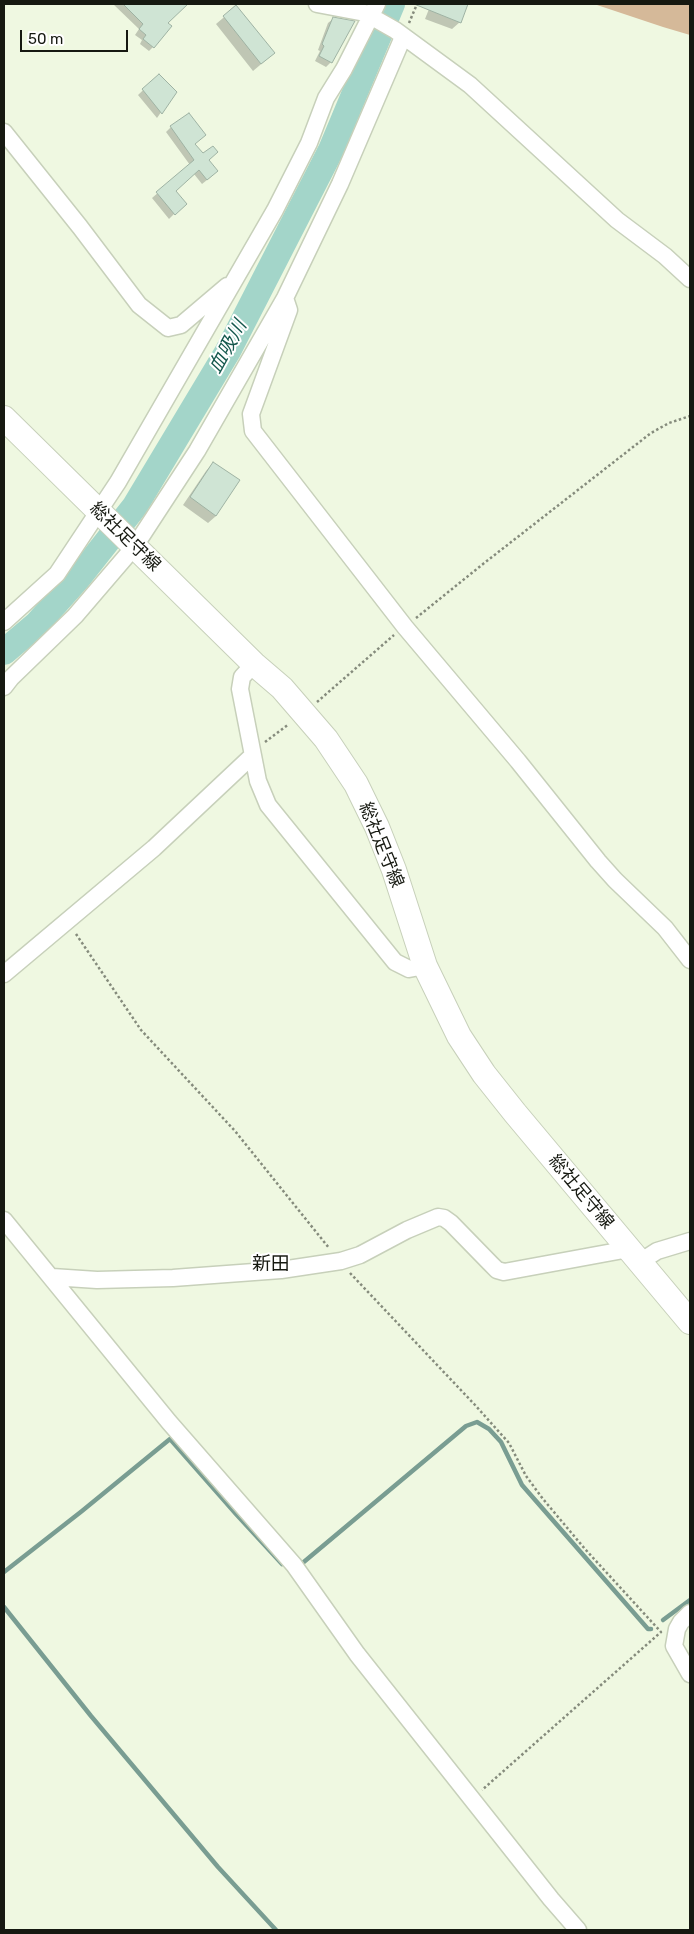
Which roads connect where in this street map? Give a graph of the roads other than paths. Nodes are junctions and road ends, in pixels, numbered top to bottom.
1 (317, 4) edge
2 (376, 14) edge
3 (399, 34) junction
4 (4, 132) edge
5 (236, 278) junction
6 (690, 278) edge
7 (285, 298) junction
8 (4, 418) edge
9 (102, 514) junction
10 (132, 543) junction
11 (4, 622) edge
12 (254, 664) junction
13 (6, 681) edge
14 (253, 753) junction
15 (690, 960) edge
16 (425, 966) junction
17 (4, 974) edge
18 (4, 1220) edge
19 (690, 1241) edge
20 (635, 1256) junction
21 (52, 1278) junction
22 (690, 1322) edge
23 (690, 1614) edge
24 (690, 1674) edge
25 (578, 1930) edge

1 - 2 street
2 - 3 street
2 - 5 street
3 - 6 street
3 - 7 street
4 - 5 street
5 - 9 street
7 - 10 street
7 - 15 street
8 - 9 main road, 総社足守線
9 - 10 main road, 総社足守線
9 - 11 street
10 - 12 main road, 総社足守線
10 - 13 street
12 - 14 street
12 - 16 main road, 総社足守線
14 - 16 street
14 - 17 street
16 - 20 main road, 総社足守線
18 - 21 street
19 - 20 street
20 - 21 street
20 - 22 main road, 総社足守線
21 - 25 street
23 - 24 street

